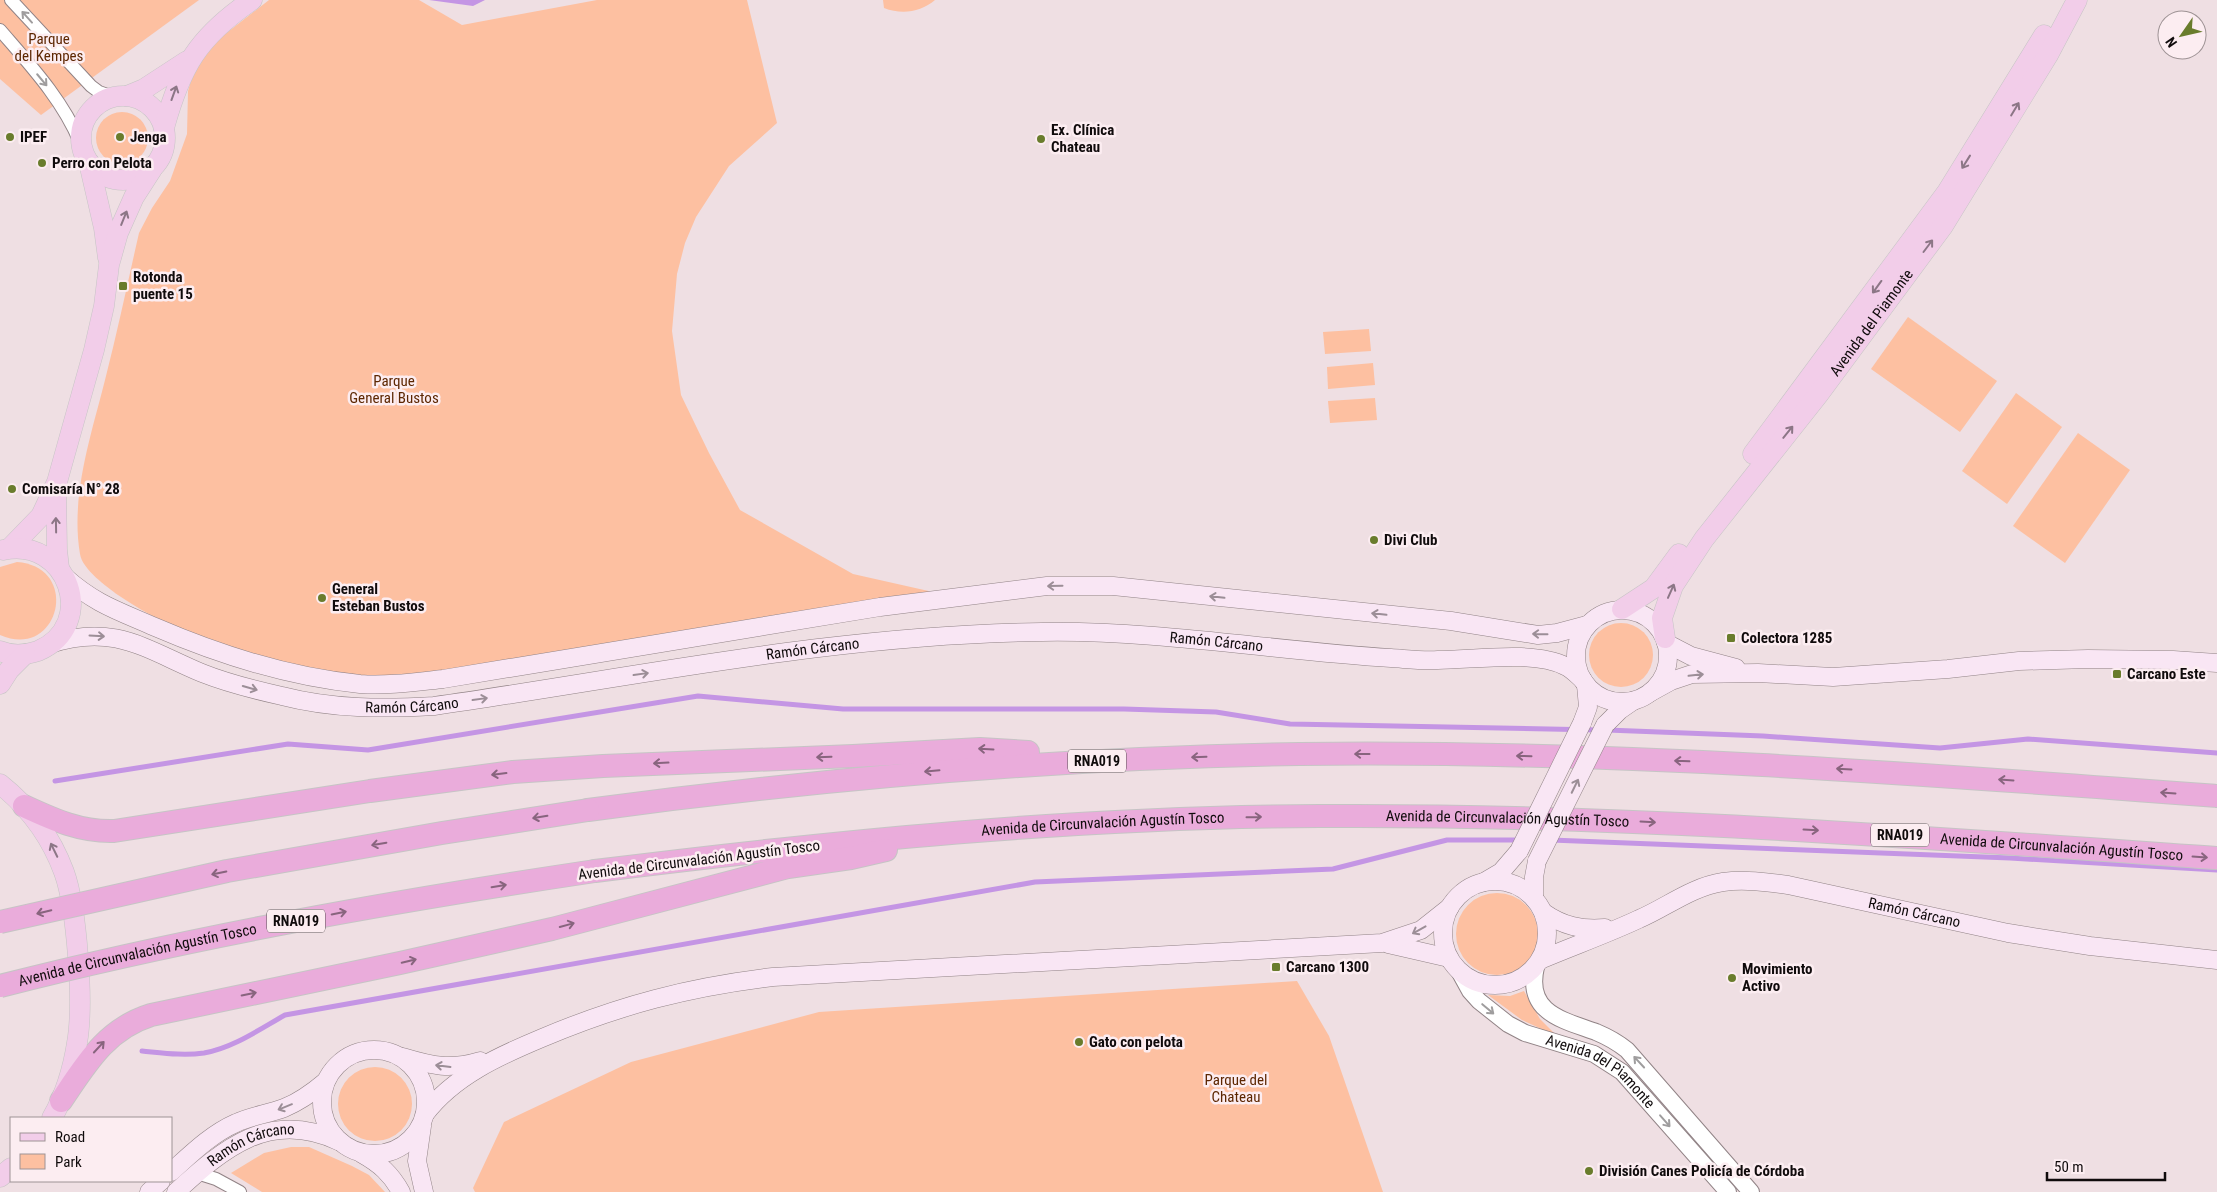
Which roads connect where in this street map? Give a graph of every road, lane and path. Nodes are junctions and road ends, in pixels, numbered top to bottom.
1 (11, 0) edge
2 (252, 0) edge
3 (2063, 0) edge
4 (2077, 0) edge
5 (0, 30) edge
6 (189, 59) junction
7 (120, 96) junction
8 (164, 128) junction
9 (80, 142) junction
10 (89, 163) junction
11 (152, 169) junction
12 (109, 264) junction
13 (56, 482) junction
14 (5, 549) edge
15 (62, 573) junction
16 (1622, 609) junction
17 (1587, 625) junction
18 (1666, 640) junction
19 (50, 644) junction
20 (0, 651) edge
21 (25, 654) junction
22 (2217, 663) edge
23 (1758, 674) junction
24 (1585, 682) junction
25 (0, 684) edge
26 (1651, 692) junction
27 (1633, 701) junction
28 (1122, 760) junction
29 (0, 771) edge
30 (12, 795) edge
31 (2217, 796) edge
32 (957, 832) junction
33 (2217, 858) edge
34 (1483, 882) junction
35 (1539, 905) junction
36 (1450, 907) junction
37 (0, 922) edge
38 (1620, 927) junction
39 (1382, 943) junction
40 (2217, 960) edge
41 (1538, 963) junction
42 (1454, 964) junction
43 (0, 986) edge
44 (507, 1053) junction
45 (396, 1055) junction
46 (326, 1081) junction
47 (57, 1110) edge
48 (424, 1119) junction
49 (339, 1141) junction
50 (359, 1153) junction
51 (10, 1169) edge
52 (172, 1171) edge
53 (197, 1172) junction
54 (0, 1177) edge
55 (160, 1182) edge
56 (149, 1192) edge
57 (176, 1192) edge
58 (240, 1192) edge
59 (401, 1192) edge
60 (424, 1192) edge
61 (1728, 1192) edge
62 (1750, 1192) edge

7 -> 1 street
2 - 6 main road
3 -> 16 main road, Avenida del Piamonte
18 -> 4 main road, Avenida del Piamonte
5 -> 9 street
6 - 7 main road
8 -> 6 main road
7 - 8 main road
7 - 9 main road
8 - 11 main road
9 - 10 main road
10 - 11 main road
10 - 12 main road
12 -> 11 main road
12 - 13 main road
13 - 14 main road
15 -> 13 main road
14 - 15 main road
17 -> 15 main road, Ramón Cárcano
15 - 19 main road
16 - 17 main road
16 - 18 main road
17 - 24 main road
18 - 23 main road
18 - 26 main road
19 - 21 main road
19 -> 24 main road, Ramón Cárcano
20 - 21 main road
21 - 25 main road
22 - 23 main road
26 -> 23 main road
24 - 27 main road
24 - 34 main road, bridge
26 - 27 main road
35 -> 27 main road, bridge
28 -> 30 highway
31 -> 28 highway, RNA019
28 -> 37 highway, RNA019, bridge
29 - 30 main road
47 -> 30 main road
32 -> 33 highway, Avenida de Circunvalación Agustín Tosco / RNA019
43 -> 32 highway, Avenida de Circunvalación Agustín Tosco / RNA019, bridge
47 -> 32 highway
34 - 35 main road
34 - 36 main road
35 - 38 main road, Ramón Cárcano
35 - 41 main road
36 -> 39 main road
36 - 42 main road
38 - 40 main road, Ramón Cárcano
38 - 41 main road, Ramón Cárcano
39 - 42 main road
39 - 44 main road
41 - 42 main road
62 -> 41 street, Avenida del Piamonte
42 -> 61 street, Avenida del Piamonte
44 -> 45 main road
44 - 48 main road
45 - 46 main road
45 - 48 main road
46 - 49 main road
46 -> 52 main road, Ramón Cárcano
48 - 50 main road
48 - 60 main road
49 - 50 main road
49 - 53 main road, Ramón Cárcano
50 - 59 main road
51 - 54 main road
53 - 57 main road, Ramón Cárcano
53 - 58 street
55 - 56 main road

